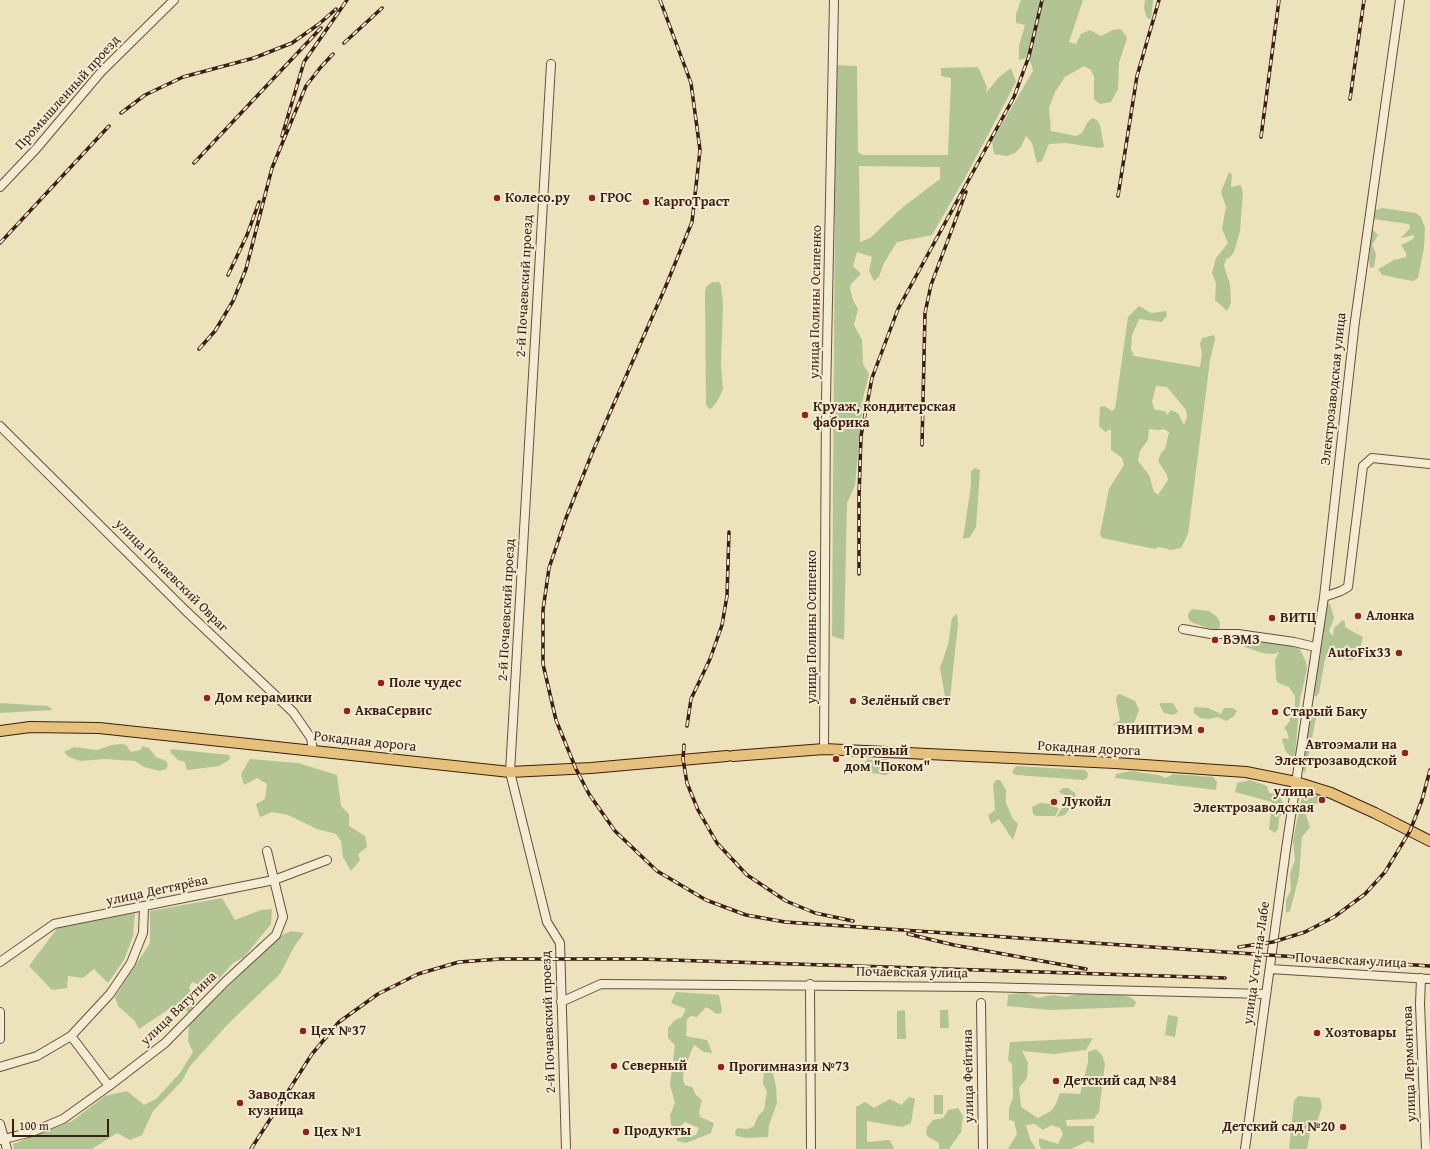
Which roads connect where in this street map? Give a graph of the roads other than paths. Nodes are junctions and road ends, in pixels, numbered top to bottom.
1 (174, 0) edge
2 (834, 0) edge
3 (1400, 0) edge
4 (551, 64) dead end
5 (0, 187) edge
6 (0, 426) edge
7 (1430, 464) edge
8 (1324, 597) junction
9 (1183, 629) dead end
10 (1315, 648) junction
11 (0, 731) edge
12 (824, 749) junction
13 (313, 751) junction
14 (510, 772) junction
15 (1296, 782) junction
16 (1430, 841) edge
17 (267, 851) dead end
18 (327, 860) dead end
19 (274, 880) junction
20 (144, 907) junction
21 (0, 962) edge
22 (1270, 969) junction
23 (1421, 978) junction
24 (1430, 979) edge
25 (810, 984) junction
26 (1266, 994) junction
27 (561, 1002) junction
28 (981, 1003) dead end
29 (0, 1012) edge
30 (72, 1036) junction
31 (0, 1039) edge
32 (0, 1067) edge
33 (109, 1086) junction
34 (0, 1124) edge
35 (2, 1140) edge
36 (7, 1149) edge
37 (566, 1149) edge
38 (811, 1149) edge
39 (983, 1149) edge
40 (1245, 1149) edge
41 (1426, 1149) edge

1 - 5 street, Промышленный проезд
2 - 12 street, улица Полины Осипенко
3 - 8 street, Электрозаводская улица
4 - 14 street, 2-й Почаевский проезд
6 - 13 street, улица Почаевский Овраг
7 - 8 street
8 - 10 street, Электрозаводская улица
9 - 10 street
10 - 15 street, Электрозаводская улица
11 - 13 main road, Рокадная дорога
12 - 14 main road, Рокадная дорога
12 - 15 main road, Рокадная дорога
13 - 14 main road, Рокадная дорога
14 - 27 street, 2-й Почаевский проезд
15 - 16 main road, Рокадная дорога
15 - 22 street, улица Усти-на-Лабе
17 - 19 street, улица Ватутина
18 - 19 street, улица Дегтярёва
19 - 20 street, улица Дегтярёва
19 - 33 street, улица Ватутина
20 - 21 street, улица Дегтярёва
20 - 30 street
22 - 23 street, Почаевская улица
22 - 26 street, улица Усти-на-Лабе
23 - 24 street, Почаевская улица
23 - 41 street, улица Лермонтова
25 - 26 street, Почаевская улица
25 - 27 street, Почаевская улица
25 - 38 street
26 - 40 street, улица Усти-на-Лабе
27 - 37 street, 2-й Почаевский проезд
28 - 39 street, улица Фейгина
29 - 31 street
30 - 32 street
30 - 33 street
33 - 35 street, улица Ватутина
34 - 35 street
35 - 36 street

